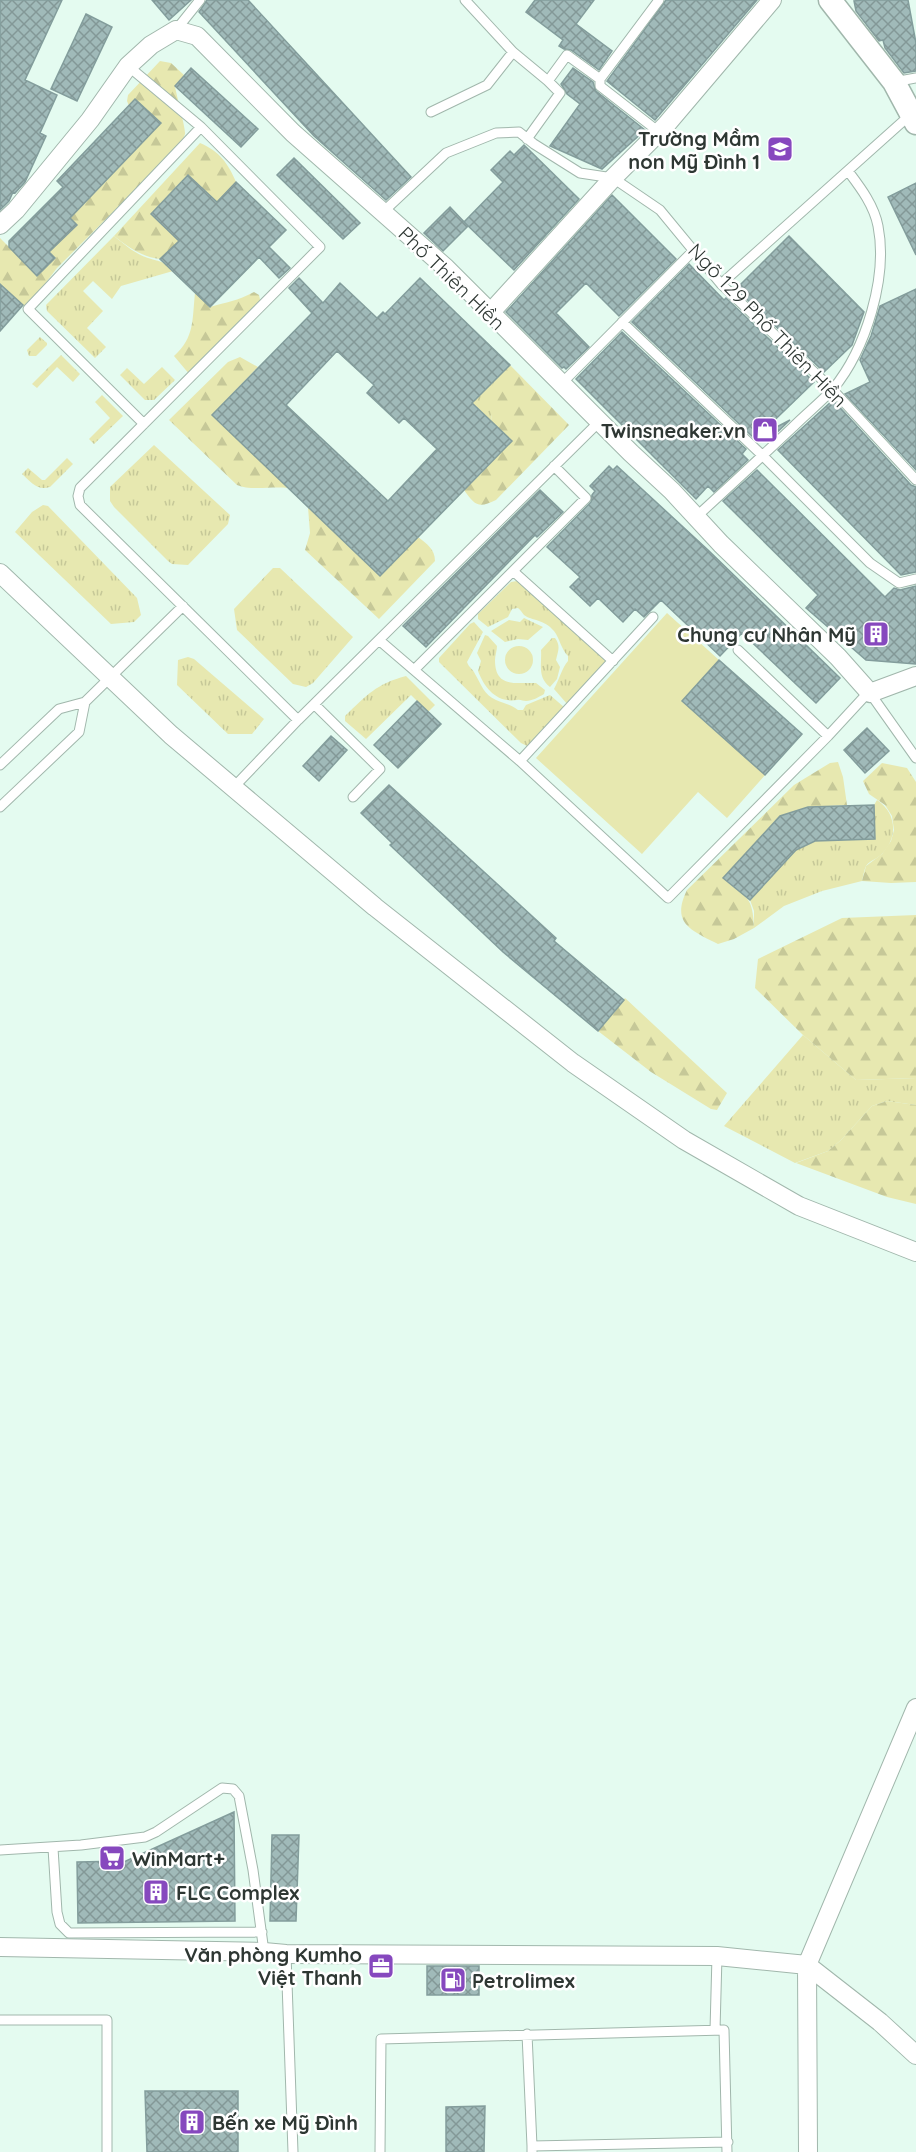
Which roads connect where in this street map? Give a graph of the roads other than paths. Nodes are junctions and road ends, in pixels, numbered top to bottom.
1 (200, 0) edge
2 (465, 0) edge
3 (659, 0) edge
4 (772, 0) edge
5 (830, 0) edge
6 (176, 30) junction
7 (513, 52) junction
8 (128, 66) junction
9 (600, 79) junction
10 (905, 80) edge
11 (548, 81) junction
12 (431, 112) dead end
13 (914, 118) edge
14 (201, 127) junction
15 (659, 132) junction
16 (527, 139) junction
17 (848, 171) junction
18 (613, 178) junction
19 (383, 212) junction
20 (0, 225) edge
21 (693, 251) junction
22 (722, 284) junction
23 (489, 313) junction
24 (622, 322) junction
25 (562, 383) junction
26 (832, 389) junction
27 (600, 421) junction
28 (144, 424) junction
29 (763, 456) junction
30 (554, 466) junction
31 (916, 480) edge
32 (696, 517) junction
33 (513, 571) junction
34 (0, 573) edge
35 (916, 579) edge
36 (183, 606) junction
37 (653, 617) dead end
38 (379, 640) junction
39 (738, 650) dead end
40 (613, 661) junction
41 (414, 670) junction
42 (916, 676) edge
43 (110, 677) junction
44 (870, 693) junction
45 (85, 702) junction
46 (314, 704) junction
47 (298, 720) junction
48 (828, 736) junction
49 (916, 758) edge
50 (520, 761) junction
51 (0, 765) edge
52 (233, 788) junction
53 (353, 797) dead end
54 (0, 807) edge
55 (916, 1252) edge
56 (916, 1708) edge
57 (53, 1848) junction
58 (0, 1850) edge
59 (262, 1932) junction
60 (0, 1947) edge
61 (264, 1952) junction
62 (286, 1954) junction
63 (717, 1956) junction
64 (807, 1965) junction
65 (0, 2020) edge
66 (715, 2030) junction
67 (527, 2034) junction
68 (916, 2055) edge
69 (727, 2147) edge
70 (532, 2149) edge
71 (107, 2152) edge
72 (293, 2152) edge
73 (380, 2152) edge
74 (808, 2152) edge

1 - 6 lane
2 - 7 lane
3 - 9 lane
4 - 15 street
5 - 10 street
6 - 8 street
6 - 19 street, Phố Thiên Hiền
7 - 11 lane
7 - 12 lane
8 - 14 lane
8 - 20 street
9 - 11 lane
9 - 15 lane
10 - 13 street
11 - 16 lane
13 - 17 lane
14 - 28 lane
14 - 28 lane
15 - 18 street
16 - 18 lane
16 - 19 lane
17 - 22 lane
17 - 26 lane
18 - 21 lane, Ngõ 129 Phố Thiên Hiền
18 - 23 street
19 - 23 street, Phố Thiên Hiền
21 - 22 lane, Ngõ 129 Phố Thiên Hiền
21 - 24 lane
22 - 26 lane, Ngõ 129 Phố Thiên Hiền
23 - 25 street, Phố Thiên Hiền
24 - 25 lane
24 - 29 lane
25 - 27 street, Phố Thiên Hiền
26 - 29 lane
26 - 31 lane, Ngõ 129 Phố Thiên Hiền
27 - 30 lane
27 - 32 street, Phố Thiên Hiền
28 - 36 lane
29 - 32 lane
29 - 35 lane
30 - 33 lane
30 - 38 lane
32 - 44 street, Phố Thiên Hiền
33 - 40 lane
33 - 41 lane
34 - 43 street
36 - 43 lane
36 - 47 lane
37 - 40 lane
38 - 41 lane
38 - 46 lane
39 - 48 lane
40 - 50 lane
41 - 50 lane
42 - 44 street
43 - 45 lane
43 - 52 street
44 - 48 lane
44 - 49 lane
45 - 51 lane
45 - 54 lane
46 - 47 lane
46 - 53 lane
47 - 52 lane
48 - 50 lane
52 - 55 street
56 - 64 street
57 - 58 lane
57 - 59 lane
57 - 59 lane
59 - 61 lane
60 - 61 street
61 - 62 street
62 - 63 street
62 - 72 lane
63 - 64 street
63 - 66 lane
64 - 68 street
64 - 74 street
65 - 71 lane
66 - 67 lane
66 - 69 lane
67 - 70 lane
67 - 73 lane
69 - 70 lane

